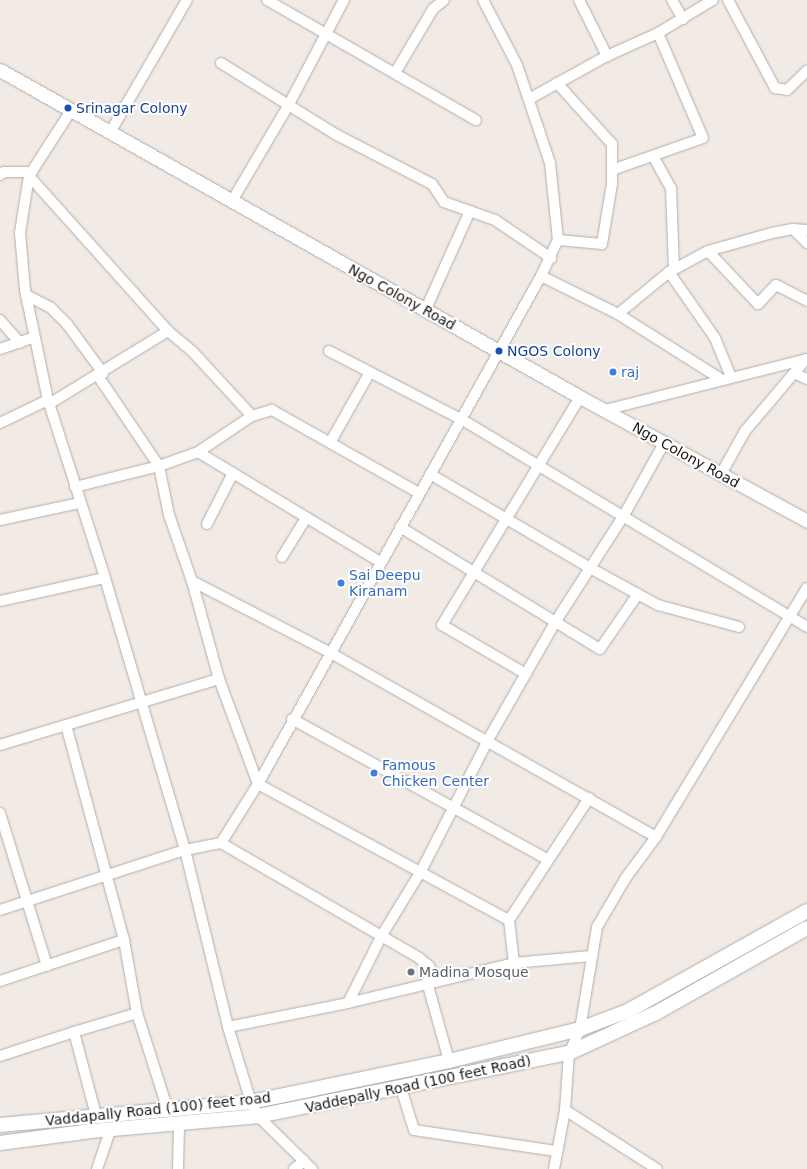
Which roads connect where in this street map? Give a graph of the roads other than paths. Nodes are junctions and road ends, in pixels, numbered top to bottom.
1 (187, 0) edge
2 (267, 0) edge
3 (344, 0) edge
4 (444, 0) edge
5 (483, 0) edge
6 (579, 0) edge
7 (672, 0) edge
8 (713, 0) edge
9 (728, 0) edge
10 (683, 19) junction
11 (325, 34) junction
12 (658, 34) junction
13 (608, 56) junction
14 (221, 63) dead end
15 (0, 70) edge
16 (807, 71) edge
17 (395, 73) junction
18 (558, 84) junction
19 (529, 99) junction
20 (288, 106) junction
21 (72, 109) junction
22 (476, 120) dead end
23 (111, 131) junction
24 (653, 156) junction
25 (612, 170) junction
26 (31, 174) junction
27 (0, 175) edge
28 (232, 201) junction
29 (470, 211) junction
30 (794, 229) junction
31 (807, 230) edge
32 (558, 240) junction
33 (807, 243) edge
34 (708, 251) junction
35 (551, 258) junction
36 (671, 271) junction
37 (541, 276) junction
38 (26, 295) junction
39 (807, 301) edge
40 (426, 311) junction
41 (618, 314) junction
42 (0, 320) edge
43 (168, 331) junction
44 (34, 337) junction
45 (20, 343) junction
46 (0, 350) edge
47 (329, 351) dead end
48 (499, 351) junction
49 (806, 359) edge
50 (370, 372) junction
51 (794, 373) junction
52 (100, 374) junction
53 (731, 377) junction
54 (807, 379) edge
55 (721, 380) junction
56 (580, 397) junction
57 (49, 402) junction
58 (605, 410) junction
59 (252, 416) junction
60 (461, 419) junction
61 (0, 423) edge
62 (330, 441) junction
63 (664, 443) junction
64 (198, 452) junction
65 (160, 466) junction
66 (539, 466) junction
67 (233, 473) junction
68 (430, 474) junction
69 (721, 474) junction
70 (75, 486) junction
71 (419, 493) junction
72 (80, 503) junction
73 (624, 515) junction
74 (306, 518) junction
75 (507, 519) junction
76 (0, 520) edge
77 (807, 521) edge
78 (207, 524) dead end
79 (400, 527) junction
80 (282, 557) dead end
81 (380, 562) junction
82 (590, 568) junction
83 (474, 572) junction
84 (105, 578) junction
85 (192, 581) junction
86 (807, 588) edge
87 (638, 594) junction
88 (0, 601) edge
89 (790, 617) junction
90 (556, 621) junction
91 (739, 627) dead end
92 (807, 627) edge
93 (329, 652) junction
94 (526, 674) junction
95 (219, 679) junction
96 (140, 703) junction
97 (292, 719) junction
98 (66, 725) junction
99 (488, 740) junction
100 (0, 744) edge
101 (258, 784) junction
102 (589, 798) junction
103 (453, 808) junction
104 (0, 813) edge
105 (2, 826) edge
106 (656, 838) junction
107 (221, 843) junction
108 (185, 850) junction
109 (547, 859) junction
110 (421, 871) junction
111 (106, 875) junction
112 (27, 901) junction
113 (0, 910) edge
114 (807, 911) edge
115 (509, 920) junction
116 (807, 928) edge
117 (382, 934) junction
118 (124, 940) junction
119 (591, 956) junction
120 (514, 963) junction
121 (47, 966) junction
122 (0, 981) edge
123 (431, 981) junction
124 (348, 1003) junction
125 (137, 1013) junction
126 (228, 1028) junction
127 (580, 1029) junction
128 (74, 1032) junction
129 (569, 1053) junction
130 (0, 1056) edge
131 (449, 1061) junction
132 (401, 1088) junction
133 (251, 1102) junction
134 (168, 1110) junction
135 (565, 1110) junction
136 (96, 1115) junction
137 (258, 1116) junction
138 (179, 1124) junction
139 (0, 1125) edge
140 (110, 1131) junction
141 (0, 1143) edge
142 (557, 1151) junction
143 (304, 1161) junction
144 (97, 1169) edge
145 (178, 1169) edge
146 (294, 1169) edge
147 (312, 1169) edge
148 (554, 1169) edge
149 (657, 1169) edge

1 - 23 street
2 - 11 street
3 - 11 street
4 - 17 street
5 - 19 street
6 - 13 street
7 - 10 street
8 - 10 street
9 - 16 street
10 - 12 street
11 - 17 street
11 - 20 street
12 - 13 street
12 - 24 street
13 - 18 street
14 - 20 street
15 - 21 street, Ngo Colony Road
17 - 22 street
18 - 19 street
18 - 25 street
19 - 32 street
20 - 28 street
20 - 29 street
21 - 23 street, Ngo Colony Road
21 - 26 street
23 - 28 street, Ngo Colony Road
24 - 25 street
24 - 36 street
25 - 32 street
26 - 27 street
26 - 38 street
26 - 43 street
28 - 40 street, Ngo Colony Road
29 - 35 street
29 - 40 street
30 - 31 street
30 - 33 street
30 - 34 street
32 - 35 street
34 - 36 street
34 - 39 street
35 - 37 street
36 - 41 street
36 - 53 street
37 - 41 street
37 - 48 street
38 - 44 street
38 - 52 street
40 - 48 street, Ngo Colony Road
41 - 55 street
42 - 45 street
43 - 52 street
43 - 59 street
44 - 45 street
44 - 57 street
45 - 46 street
47 - 50 street
48 - 56 street, Ngo Colony Road
48 - 60 street
49 - 51 street
49 - 53 street
50 - 60 street
50 - 62 street
51 - 54 street
51 - 69 street
52 - 57 street
52 - 65 street
53 - 55 street
55 - 58 street
56 - 58 street, Ngo Colony Road
56 - 66 street
57 - 61 street
57 - 70 street
58 - 63 street, Ngo Colony Road
59 - 62 street
59 - 64 street
60 - 66 street
60 - 68 street
62 - 71 street
63 - 69 street, Ngo Colony Road
63 - 73 street
64 - 65 street
64 - 67 street
65 - 70 street
65 - 85 street
66 - 73 street
66 - 75 street
67 - 74 street
67 - 78 street
68 - 71 street
68 - 75 street
69 - 77 street, Ngo Colony Road
70 - 72 street
71 - 79 street
72 - 76 street
72 - 84 street
73 - 82 street
73 - 89 street
74 - 80 street
74 - 81 street
75 - 82 street
75 - 83 street
79 - 81 street
79 - 83 street
81 - 93 street
82 - 87 street
82 - 90 street
83 - 90 street
83 - 94 street
84 - 88 street
84 - 96 street
85 - 93 street
85 - 95 street
86 - 89 street
87 - 90 street
87 - 91 street
89 - 92 street
89 - 106 street
90 - 94 street
93 - 97 street
93 - 99 street
94 - 99 street
95 - 96 street
95 - 101 street
96 - 98 street
96 - 108 street
97 - 101 street
97 - 103 street
98 - 100 street
98 - 111 street
99 - 102 street
99 - 103 street
101 - 107 street
101 - 110 street
102 - 106 street
102 - 109 street
103 - 109 street
103 - 110 street
104 - 105 street
105 - 112 street
106 - 119 street
107 - 108 street
107 - 117 street
108 - 111 street
108 - 126 street
109 - 115 street
110 - 115 street
110 - 117 street
111 - 112 street
111 - 118 street
112 - 113 street
112 - 121 street
114 - 127 main road, Vaddapally Road (100) feet road
115 - 120 street
116 - 129 main road, Vaddepally Road (100 feet Road)
117 - 123 street
117 - 124 street
118 - 121 street
118 - 125 street
119 - 120 street
119 - 127 street
120 - 123 street
121 - 122 street
123 - 124 street
123 - 131 street
124 - 126 street
125 - 128 street
125 - 134 street
126 - 133 street
127 - 129 street
127 - 131 main road, Vaddapally Road (100) feet road
128 - 130 street
128 - 136 street
129 - 132 main road, Vaddepally Road (100 feet Road)
129 - 135 street
131 - 133 main road, Vaddapally Road (100) feet road
132 - 137 main road, Vaddepally Road (100 feet Road)
132 - 142 street
133 - 134 main road, Vaddapally Road (100) feet road
133 - 137 street
134 - 136 main road, Vaddapally Road (100) feet road
135 - 142 street
135 - 149 street
136 - 139 main road, Vaddapally Road (100) feet road
137 - 138 main road, Vaddepally Road (100 feet Road)
137 - 143 street
138 - 140 main road, Vaddepally Road (100 feet Road)
138 - 145 street
140 - 141 main road, Vaddepally Road (100 feet Road)
140 - 144 street
142 - 148 street
143 - 146 street
143 - 147 street

